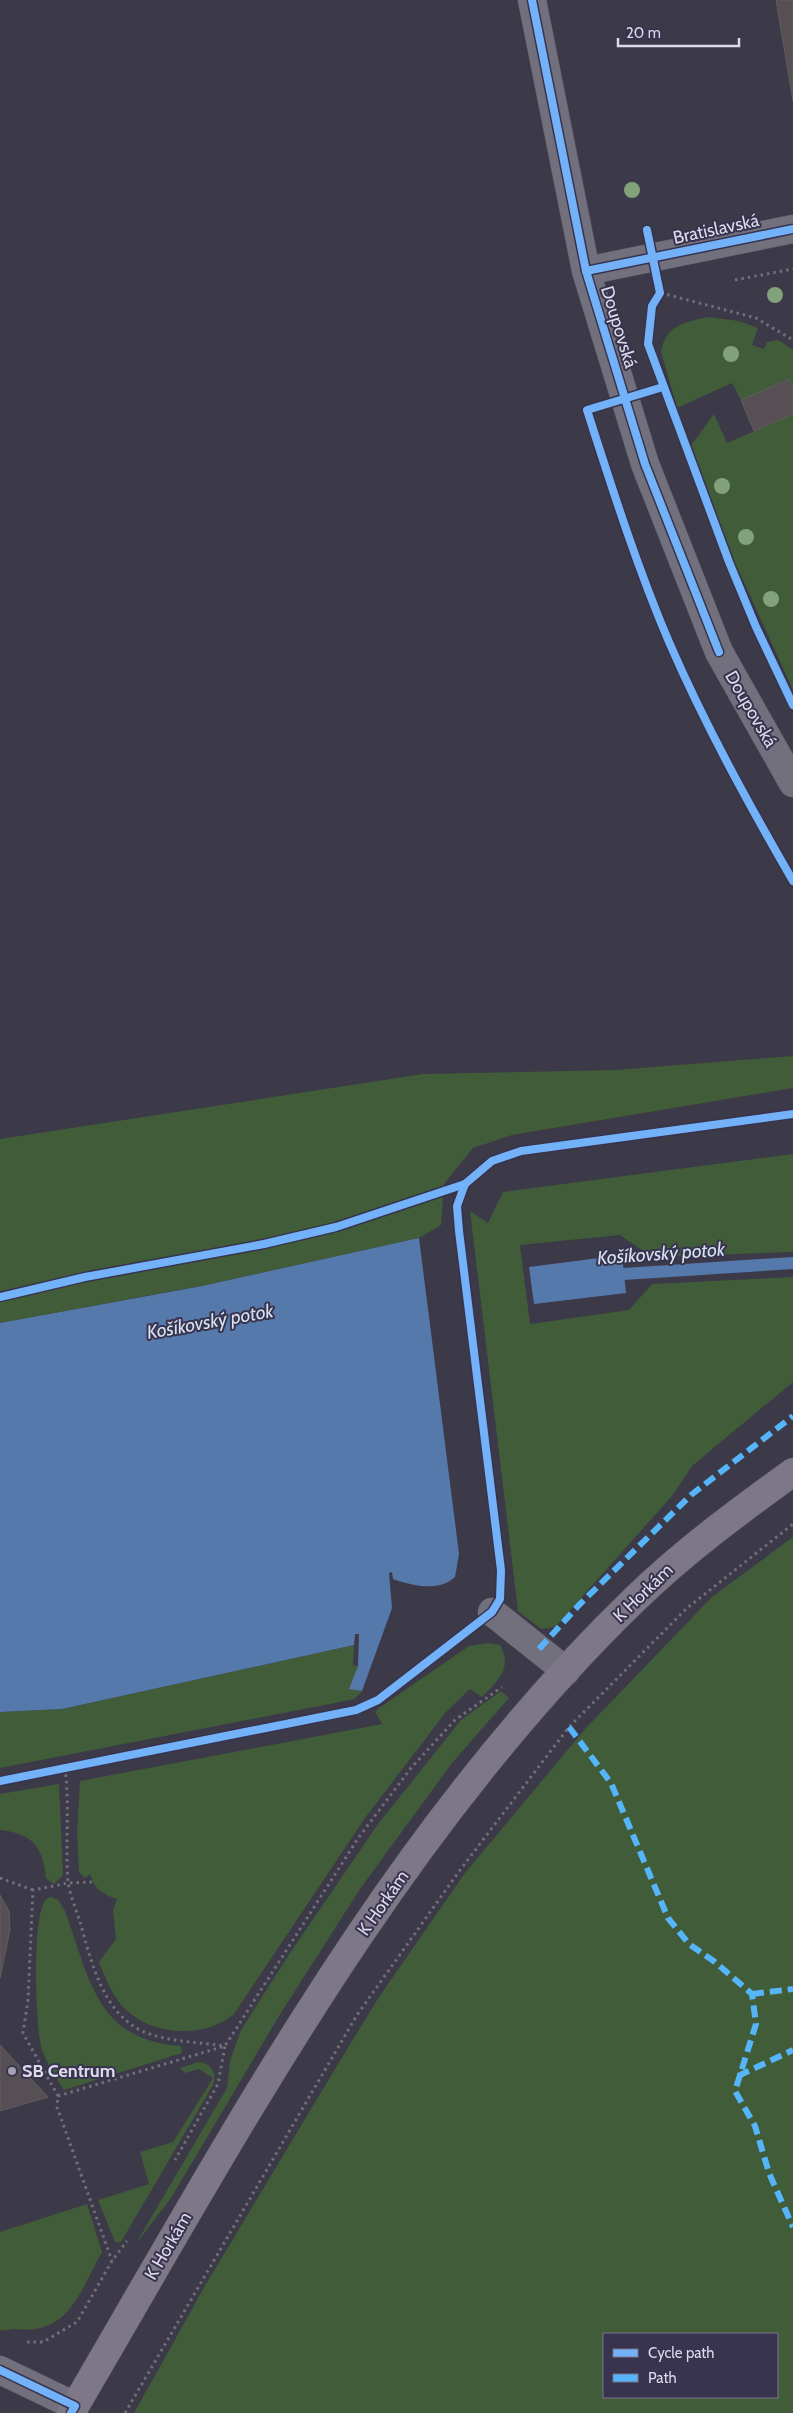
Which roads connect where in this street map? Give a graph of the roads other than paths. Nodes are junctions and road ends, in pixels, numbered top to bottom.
1 (532, 0) edge
2 (793, 229) edge
3 (586, 271) junction
4 (793, 783) edge
5 (793, 1472) edge
6 (492, 1612) dead end
7 (566, 1671) junction
8 (0, 2370) edge
9 (73, 2409) edge

1 - 3 street, Doupovská
2 - 3 street, Bratislavská
3 - 4 street, Doupovská
5 - 7 main road, K Horkám
6 - 7 street
7 - 9 main road, K Horkám
8 - 9 street

